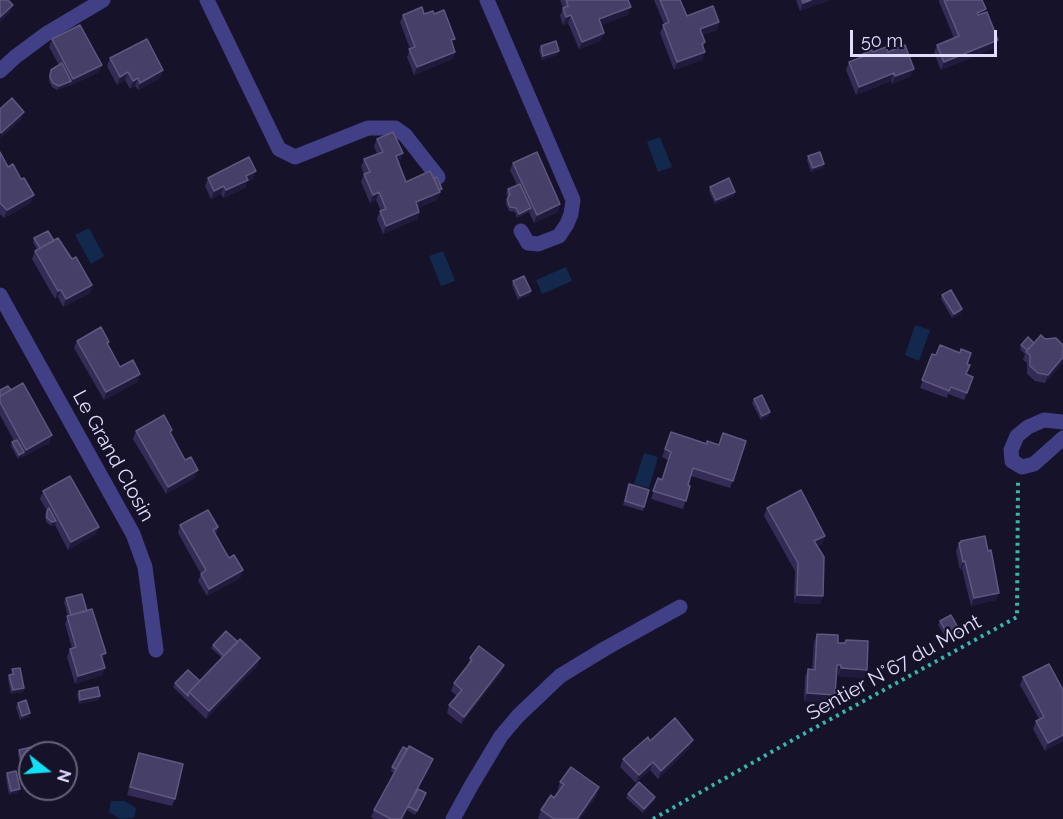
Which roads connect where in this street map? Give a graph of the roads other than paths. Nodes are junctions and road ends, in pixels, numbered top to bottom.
1 (103, 0) edge
2 (207, 0) edge
3 (487, 0) edge
4 (0, 71) edge
5 (438, 177) edge
6 (520, 231) dead end
7 (0, 295) edge
8 (1063, 422) edge
9 (1063, 438) edge
10 (680, 607) dead end
11 (156, 650) dead end
12 (453, 819) edge

1 - 4 street
2 - 5 street
3 - 6 street
7 - 11 street, Le Grand Closin
8 - 9 street
10 - 12 street

